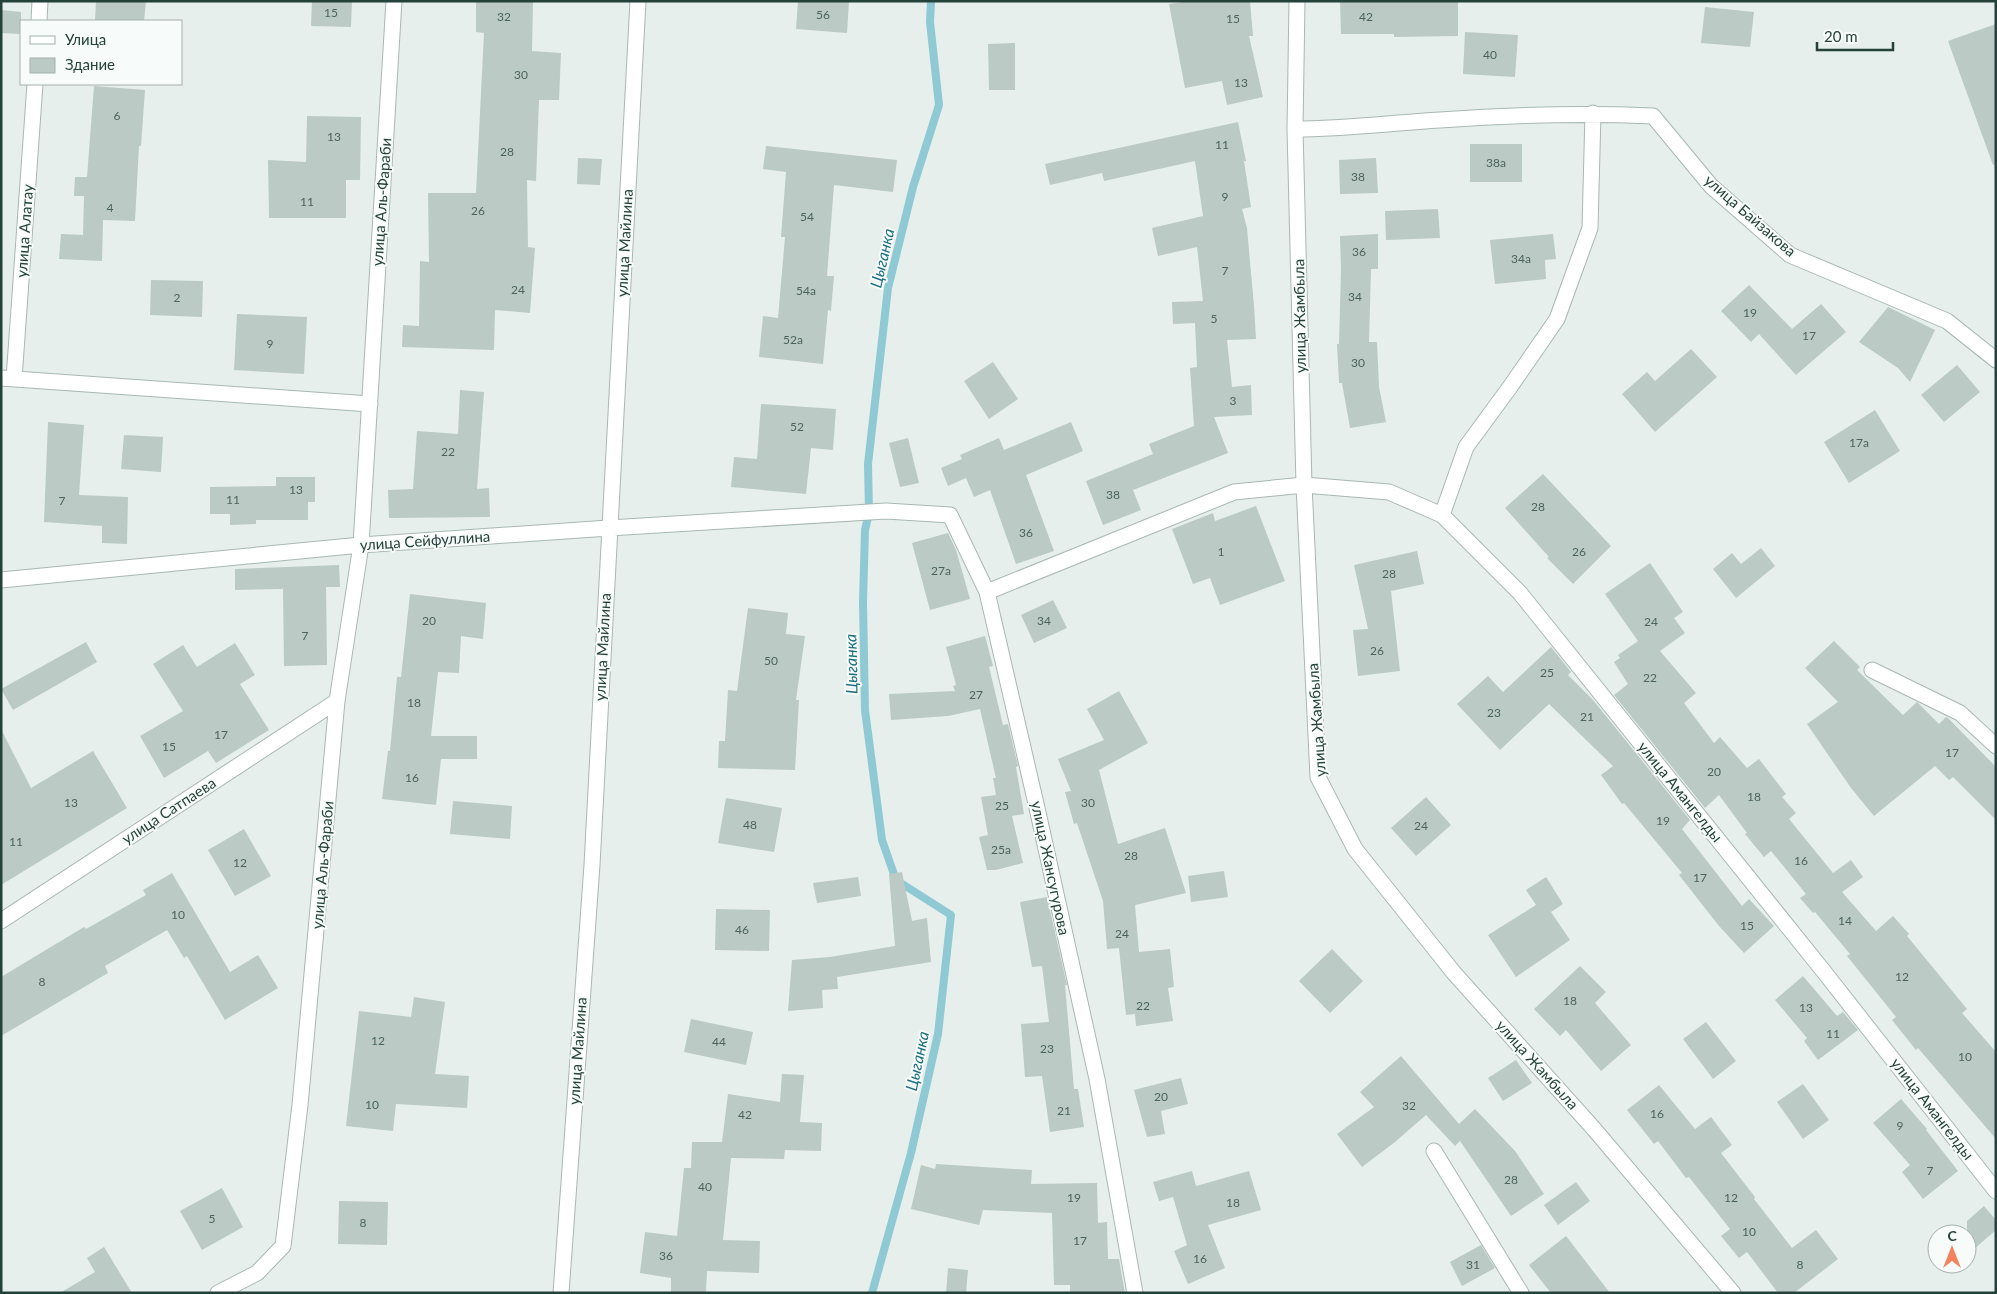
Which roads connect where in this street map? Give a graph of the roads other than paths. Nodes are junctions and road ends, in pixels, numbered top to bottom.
1 (40, 1) edge
2 (394, 1) edge
3 (638, 1) edge
4 (1297, 1) edge
5 (39, 20) edge
6 (35, 85) edge
7 (1593, 113) junction
8 (1295, 129) junction
9 (1996, 360) edge
10 (8, 378) edge
11 (370, 404) junction
12 (1304, 485) junction
13 (886, 511) joint
14 (1442, 515) junction
15 (609, 528) junction
16 (361, 545) junction
17 (1, 580) edge
18 (987, 592) junction
19 (1872, 670) dead end
20 (338, 701) junction
21 (1996, 746) edge
22 (1, 921) edge
23 (1434, 1151) dead end
24 (1996, 1191) edge
25 (218, 1293) edge
26 (561, 1293) edge
27 (1135, 1293) edge
28 (1521, 1293) edge
29 (1733, 1293) edge

1 - 5 street
2 - 11 street, улица Аль-Фараби
3 - 15 street, улица Майлина
4 - 8 street, улица Жамбыла
6 - 10 street, улица Алатау
7 - 8 street, улица Байзакова
7 - 9 street, улица Байзакова
7 - 14 street
8 - 12 street, улица Жамбыла
10 - 11 street
11 - 16 street, улица Аль-Фараби
12 - 14 street, улица Амангелды
12 - 18 street, улица Амангелды
12 - 29 street, улица Жамбыла
13 - 15 street, улица Сейфуллина
13 - 18 street, улица Жансугурова
14 - 24 street, улица Амангелды
15 - 16 street, улица Сейфуллина
15 - 26 street, улица Майлина
16 - 17 street, улица Сейфуллина
16 - 20 street, улица Аль-Фараби
18 - 27 street, улица Жансугурова
19 - 21 street
20 - 22 street, улица Сатпаева
20 - 25 street, улица Аль-Фараби
23 - 28 street

